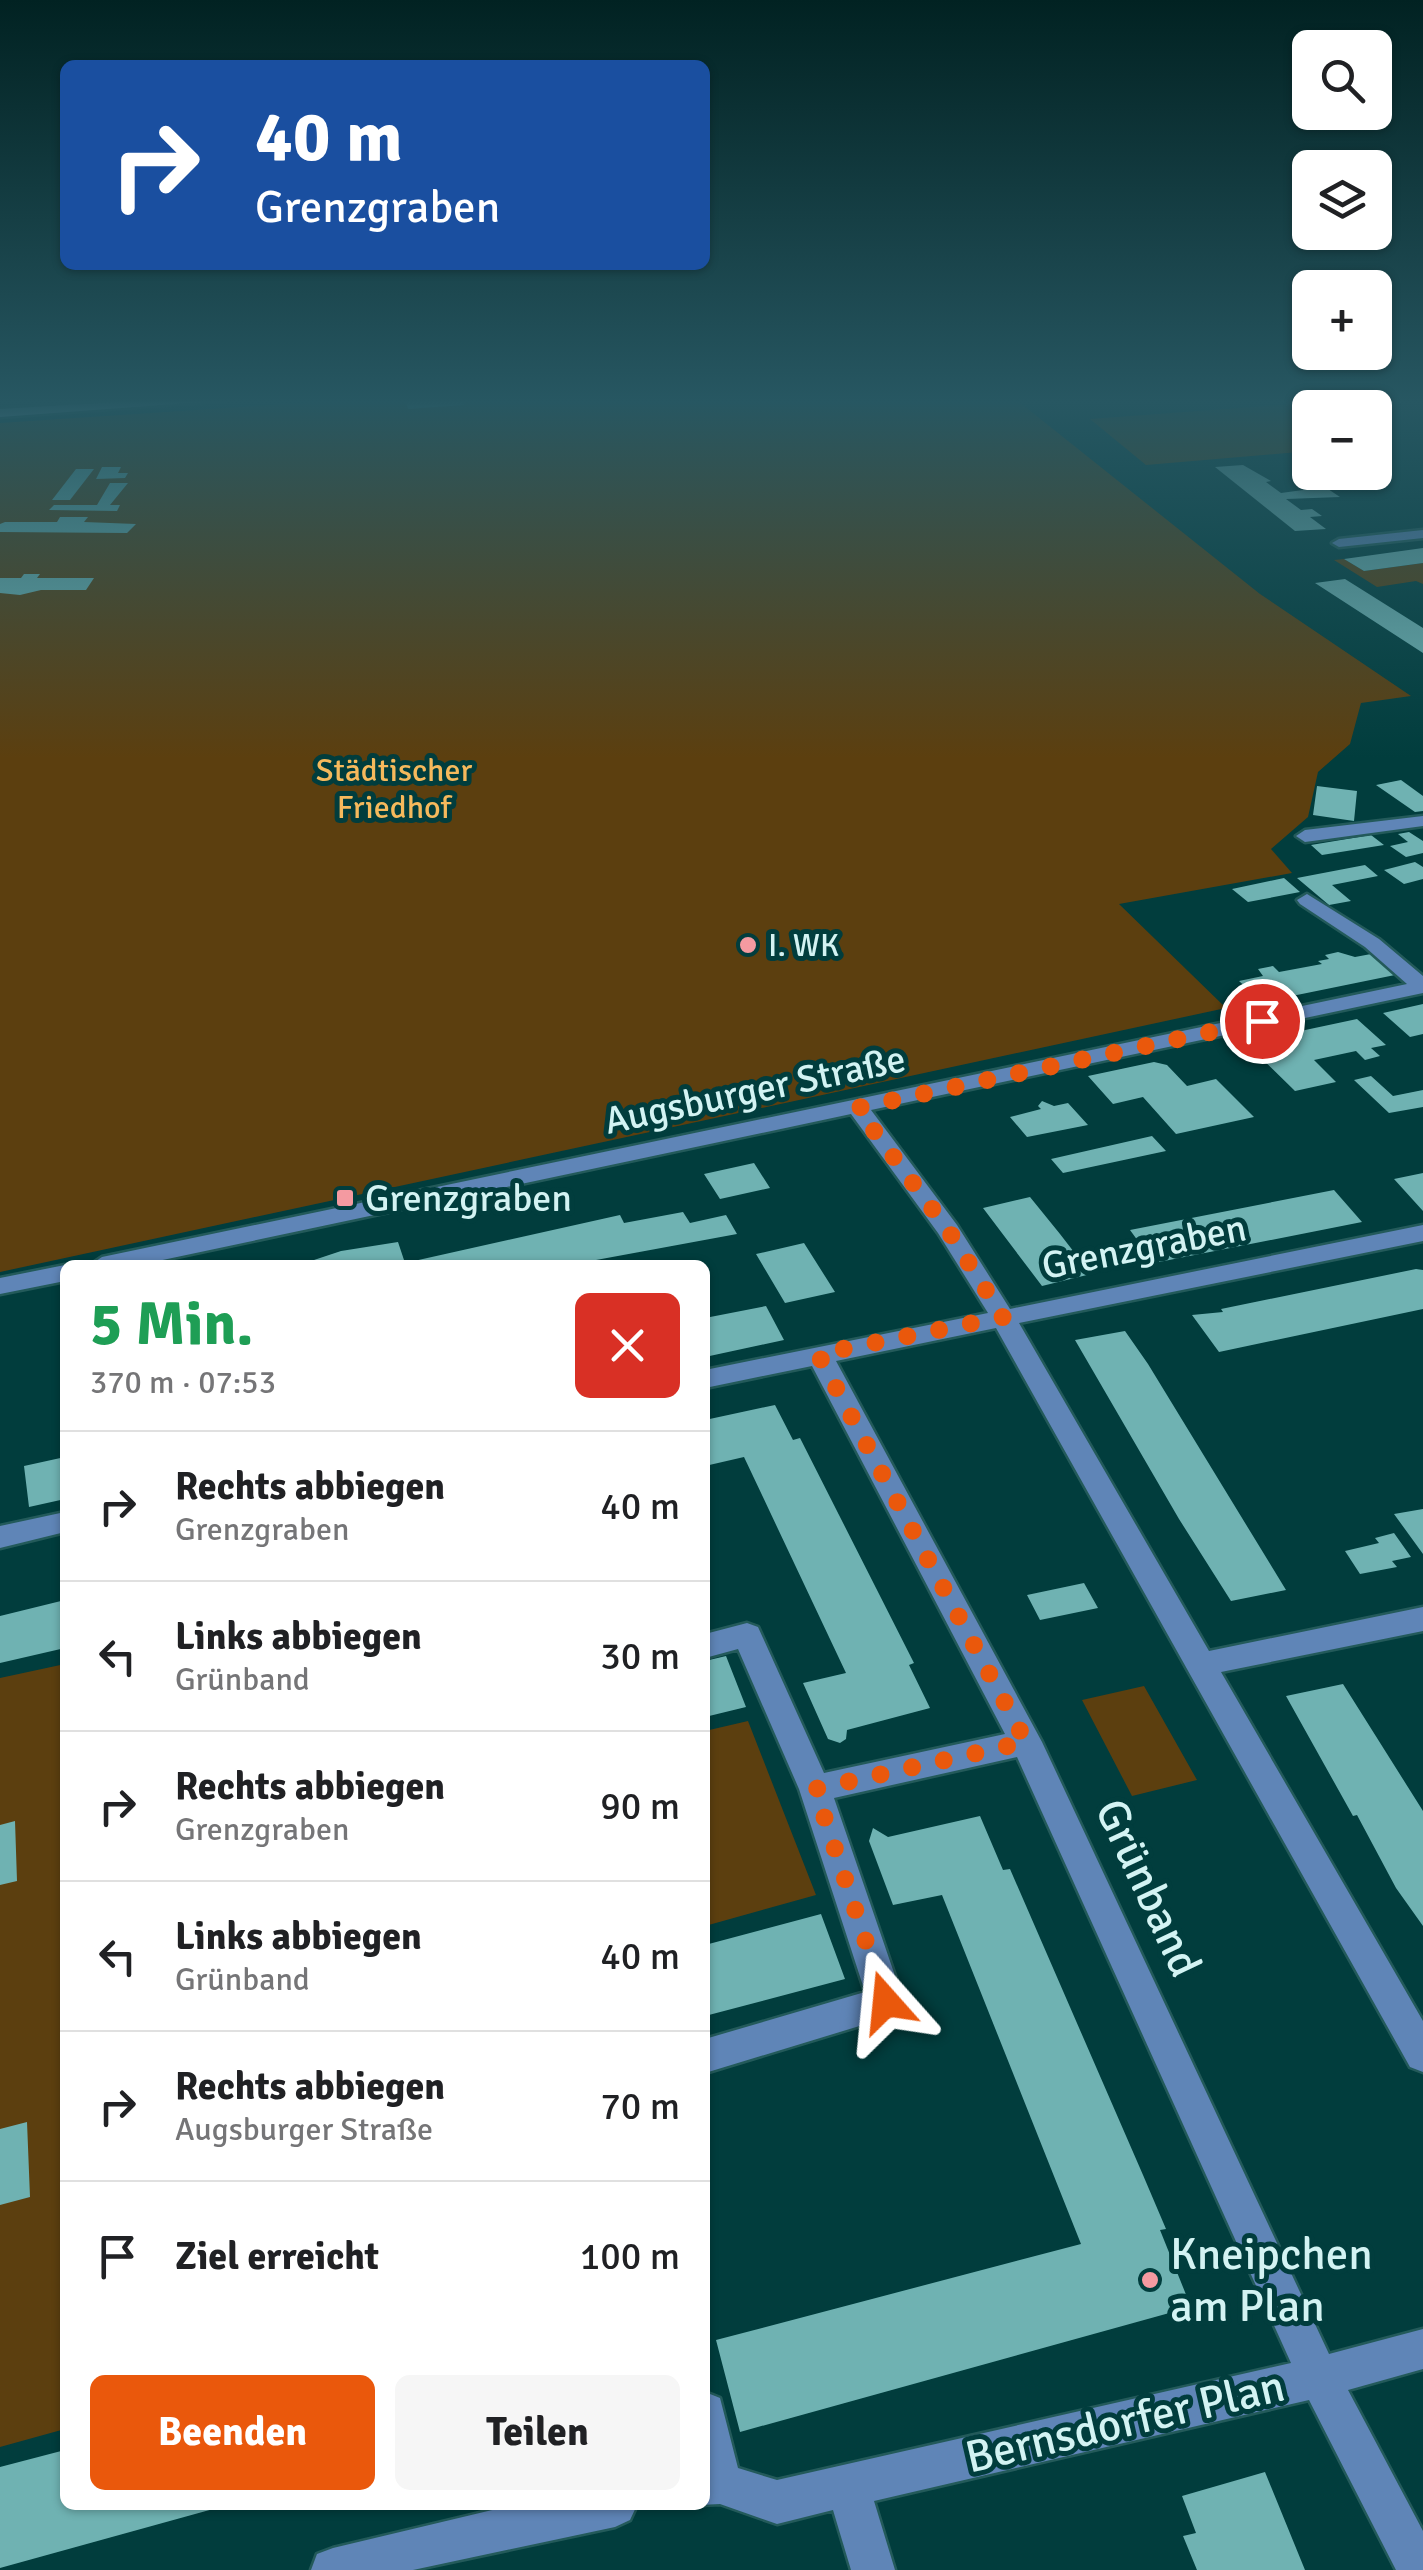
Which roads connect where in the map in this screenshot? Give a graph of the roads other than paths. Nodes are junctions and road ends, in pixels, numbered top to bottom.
1 (1423, 534) edge
2 (1340, 543) dead end
3 (1423, 821) edge
4 (1305, 836) dead end
5 (1308, 900) dead end
6 (1423, 987) edge
7 (857, 1108) junction
8 (1423, 1232) edge
9 (126, 1260) edge
10 (60, 1274) edge
11 (0, 1286) edge
12 (1003, 1317) junction
13 (818, 1354) junction
14 (710, 1378) edge
15 (60, 1523) edge
16 (0, 1536) edge
17 (1423, 1619) edge
18 (710, 1645) edge
19 (1203, 1664) junction
20 (1026, 1742) junction
21 (815, 1789) junction
22 (710, 2055) edge
23 (1423, 2055) edge
24 (1423, 2349) edge
25 (1319, 2377) junction
26 (712, 2484) edge
27 (848, 2487) junction
28 (596, 2510) edge
29 (410, 2560) edge
30 (333, 2570) edge
31 (873, 2570) edge
32 (1420, 2570) edge

1 - 2 street
3 - 4 street
5 - 6 street
6 - 7 street, Augsburger Straße
7 - 9 street, Augsburger Straße
7 - 12 street
8 - 12 street, Grenzgraben
10 - 11 street
12 - 13 street, Grenzgraben
12 - 19 street
13 - 14 street, Grenzgraben
13 - 20 street, Grünband
15 - 16 street
17 - 19 street
18 - 21 street
19 - 23 street
20 - 21 street
20 - 25 street, Grünband
21 - 22 street
24 - 25 street
25 - 27 street, Bernsdorfer Plan
25 - 32 street, Bernsdorfer Plan
26 - 27 street, Bernsdorfer Plan
27 - 31 street
28 - 29 street
29 - 30 street

